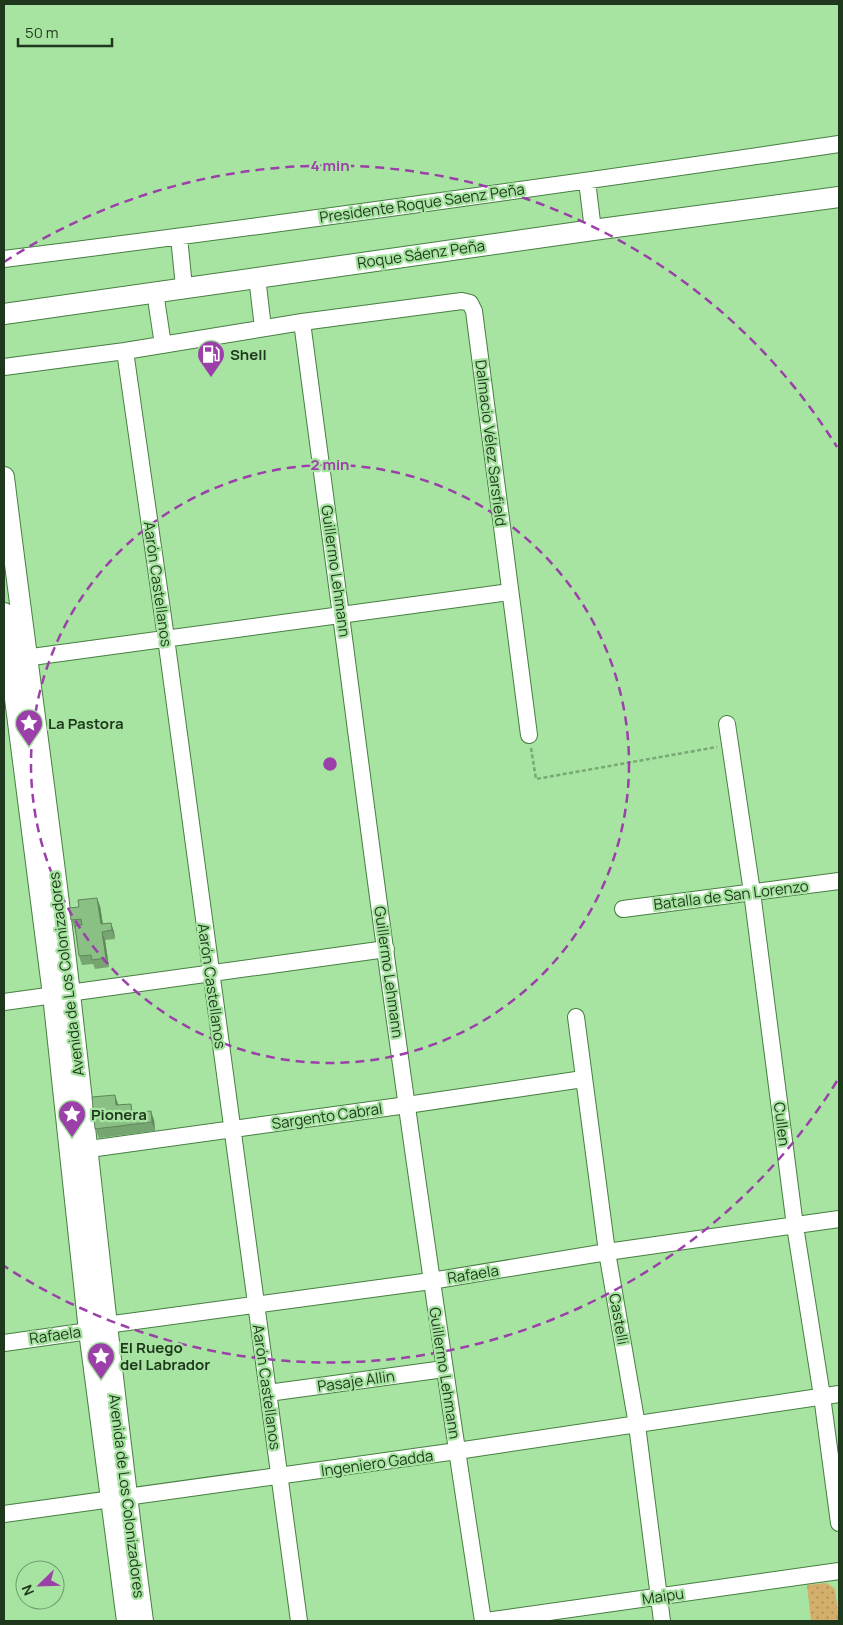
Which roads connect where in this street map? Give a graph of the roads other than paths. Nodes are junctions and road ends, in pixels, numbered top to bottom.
1 (839, 144) edge
2 (587, 181) junction
3 (839, 197) edge
4 (593, 230) junction
5 (179, 237) junction
6 (4, 259) edge
7 (257, 277) junction
8 (184, 287) junction
9 (155, 292) junction
10 (4, 314) edge
11 (302, 322) junction
12 (263, 328) junction
13 (163, 344) junction
14 (125, 351) junction
15 (4, 367) edge
16 (4, 477) edge
17 (510, 592) junction
18 (4, 613) edge
19 (342, 616) junction
20 (166, 638) junction
21 (13, 659) edge
22 (727, 724) dead end
23 (529, 734) road end
24 (839, 880) edge
25 (752, 892) junction
26 (623, 909) dead end
27 (386, 949) junction
28 (210, 973) junction
29 (61, 994) junction
30 (4, 1002) edge
31 (576, 1017) dead end
32 (583, 1079) junction
33 (407, 1105) junction
34 (231, 1129) junction
35 (79, 1150) junction
36 (839, 1220) edge
37 (795, 1226) junction
38 (607, 1252) junction
39 (431, 1281) junction
40 (255, 1304) junction
41 (94, 1325) junction
42 (4, 1332) edge
43 (4, 1343) edge
44 (444, 1369) junction
45 (268, 1393) junction
46 (839, 1394) edge
47 (822, 1396) junction
48 (637, 1425) junction
49 (457, 1452) junction
50 (280, 1476) junction
51 (118, 1497) junction
52 (4, 1514) edge
53 (839, 1523) edge
54 (839, 1571) edge
55 (659, 1597) junction
56 (127, 1621) edge
57 (143, 1621) edge
58 (299, 1621) edge
59 (485, 1621) edge
60 (662, 1621) edge

1 - 2 street, Presidente Roque Saenz Peña
2 - 4 street
2 - 5 street, Presidente Roque Saenz Peña
3 - 4 main road, Roque Sáenz Peña
4 - 7 main road, Roque Sáenz Peña
5 - 6 street, Presidente Roque Saenz Peña
5 - 8 street
7 - 8 main road, Roque Sáenz Peña
7 - 12 street
8 - 9 main road, Roque Sáenz Peña
9 - 10 main road, Roque Sáenz Peña
9 - 13 street
11 - 12 street
11 - 17 street, Dalmacio Vélez Sarsfield
11 - 19 street, Guillermo Lehmann
12 - 13 street
13 - 14 street
14 - 15 street
14 - 20 street, Aarón Castellanos
16 - 21 main road, Avenida de Los Colonizadores
17 - 19 street
17 - 23 street, Dalmacio Vélez Sarsfield
18 - 21 main road, Avenida de Los Colonizadores
19 - 20 street
19 - 27 street, Guillermo Lehmann
20 - 21 street
20 - 28 street, Aarón Castellanos
21 - 29 main road, Avenida de Los Colonizadores
22 - 25 street, Cullen
24 - 25 street, Batalla de San Lorenzo
25 - 26 street, Batalla de San Lorenzo
25 - 37 street, Cullen
27 - 28 street
27 - 33 street, Guillermo Lehmann
28 - 29 street
28 - 34 street, Aarón Castellanos
29 - 30 street
29 - 35 main road, Avenida de Los Colonizadores
31 - 32 street, Castelli
32 - 33 street, Sargento Cabral
32 - 38 street, Castelli
33 - 34 street, Sargento Cabral
33 - 39 street, Guillermo Lehmann
34 - 35 street, Sargento Cabral
34 - 40 street, Aarón Castellanos
35 - 41 main road, Avenida de Los Colonizadores
36 - 37 street, Rafaela
37 - 38 street, Rafaela
37 - 47 street, Cullen
38 - 39 street, Rafaela
38 - 48 street, Castelli
39 - 40 street, Rafaela
39 - 44 street, Guillermo Lehmann
40 - 41 street, Rafaela
40 - 45 street, Aarón Castellanos
41 - 42 street, Rafaela
41 - 43 street, Rafaela
41 - 51 main road, Avenida de Los Colonizadores
44 - 45 street, Pasaje Allin
44 - 49 street, Guillermo Lehmann
45 - 50 street, Aarón Castellanos
46 - 47 street, Ingeniero Gadda
47 - 48 street, Ingeniero Gadda
47 - 53 street, Cullen
48 - 49 street, Ingeniero Gadda
48 - 55 street, Castelli
49 - 50 street, Ingeniero Gadda
49 - 59 street, Guillermo Lehmann
50 - 51 street, Ingeniero Gadda
50 - 58 street, Aarón Castellanos
51 - 52 street, Ingeniero Gadda
51 - 56 main road, Avenida de Los Colonizadores
51 - 57 main road, Avenida de Los Colonizadores
54 - 55 street, Maipu
55 - 59 street, Maipu
55 - 60 street, Castelli

